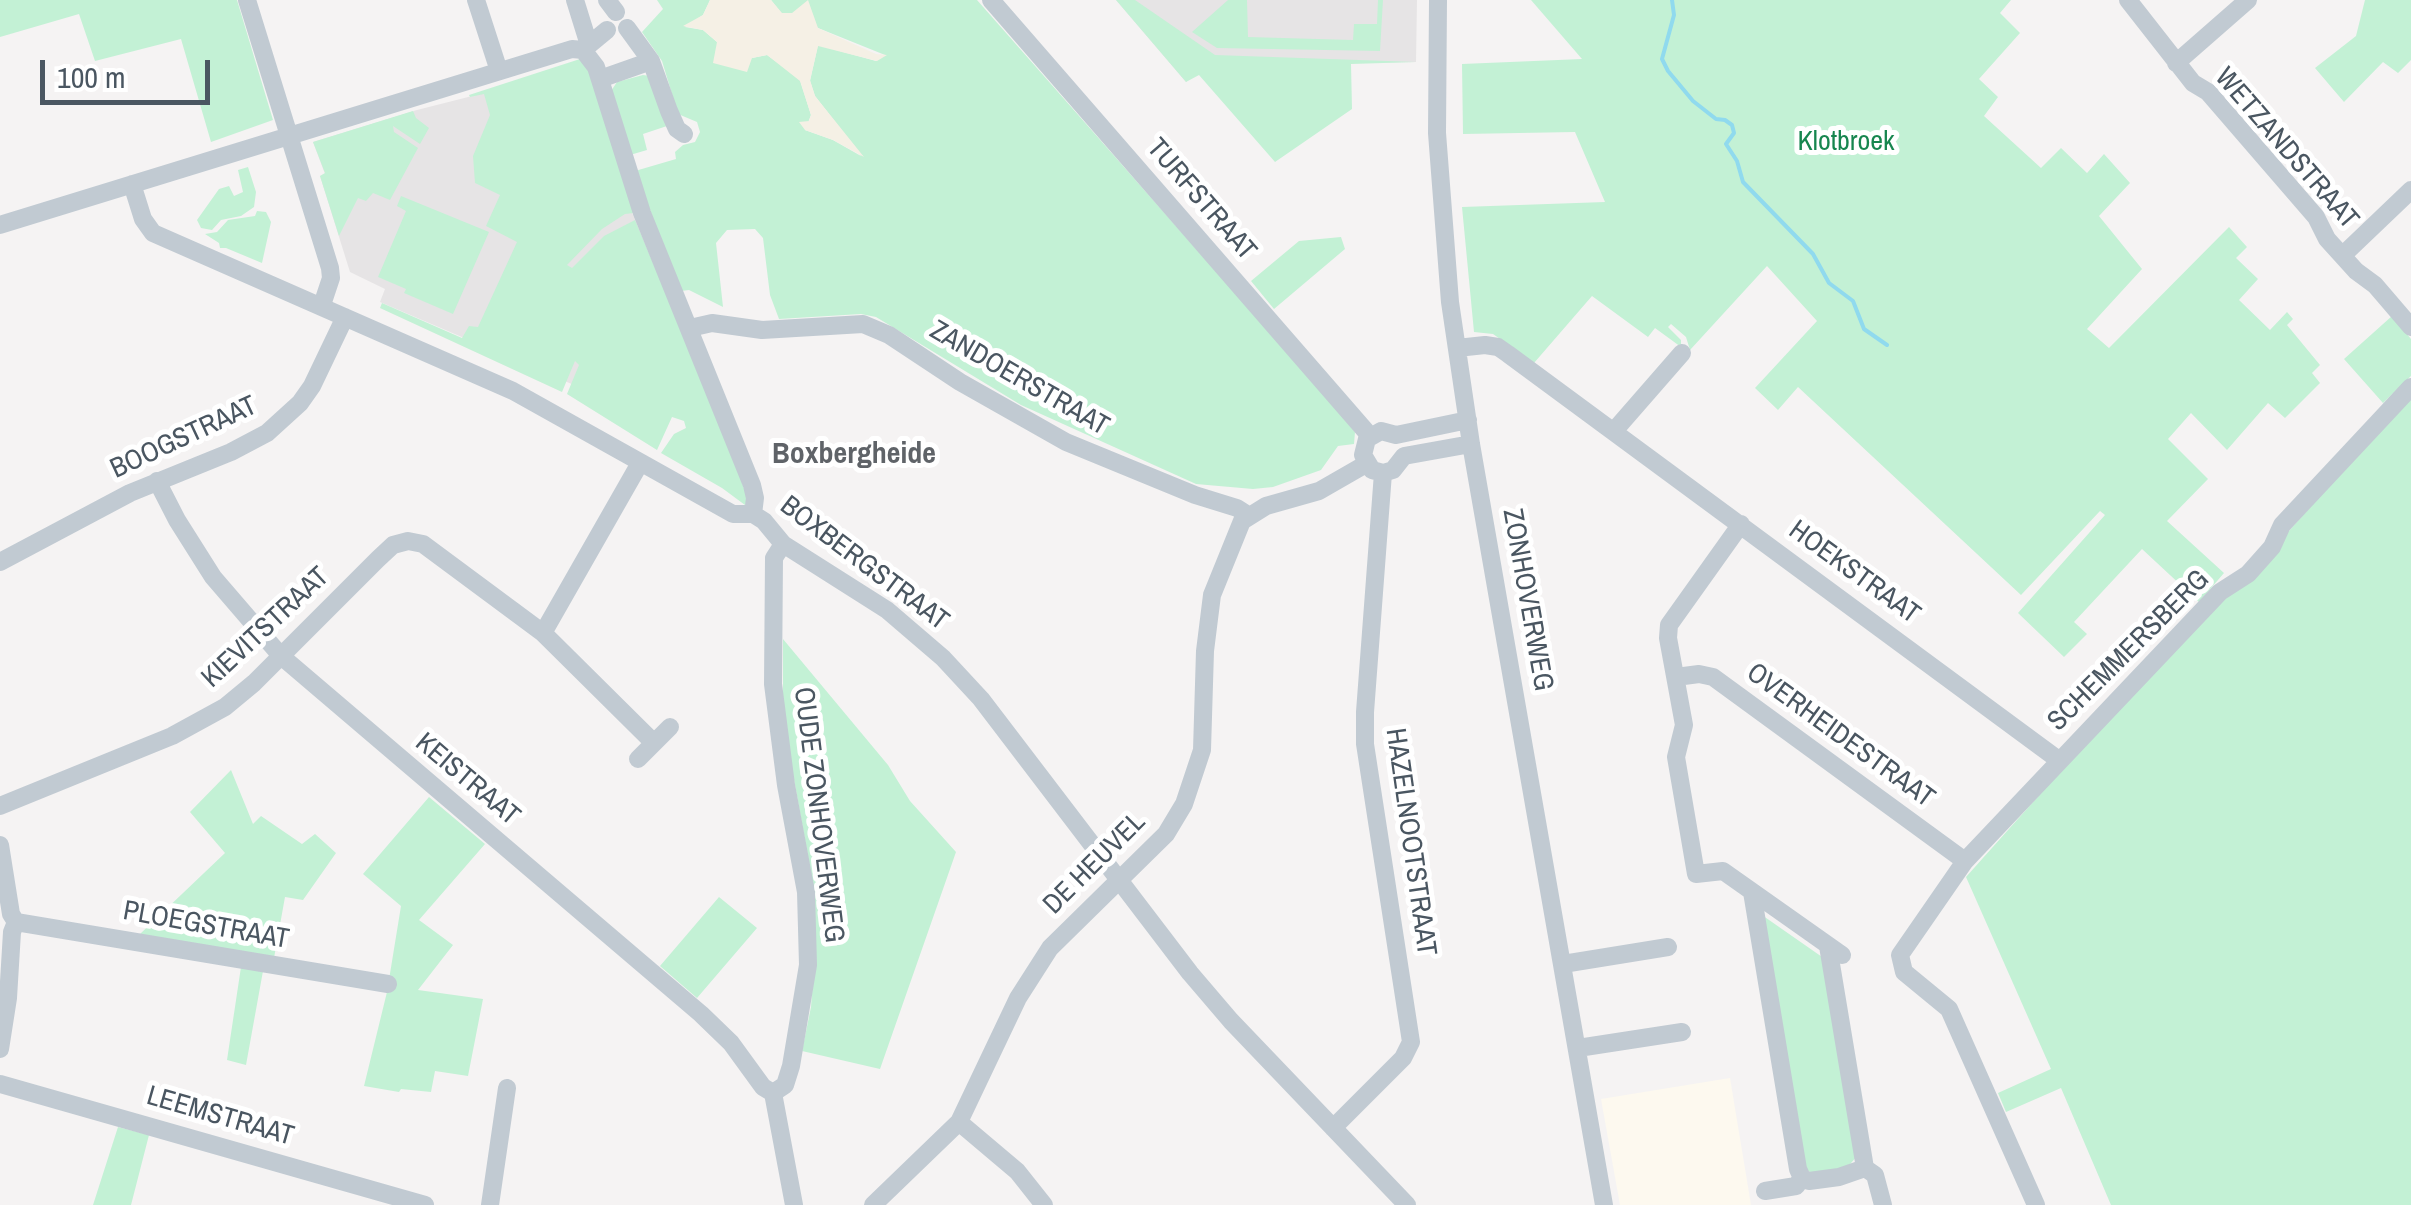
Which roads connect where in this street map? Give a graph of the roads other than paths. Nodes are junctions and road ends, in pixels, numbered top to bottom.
1 (248, 0) edge
2 (476, 0) edge
3 (991, 0) edge
4 (1438, 0) edge
5 (2128, 0) edge
6 (2248, 0) edge
7 (575, 2) edge
8 (616, 13) edge
9 (606, 30) dead end
10 (586, 48) junction
11 (651, 61) junction
12 (2176, 63) junction
13 (498, 70) junction
14 (600, 79) junction
15 (684, 134) dead end
16 (288, 136) junction
17 (132, 184) junction
18 (2411, 190) edge
19 (0, 225) edge
20 (2343, 256) junction
21 (322, 305) junction
22 (346, 317) junction
23 (690, 328) junction
24 (2411, 328) edge
25 (1457, 348) junction
26 (1682, 353) dead end
27 (2411, 387) edge
28 (1468, 420) junction
29 (1614, 431) junction
30 (1370, 436) junction
31 (1396, 436) junction
32 (1472, 444) junction
33 (1404, 456) junction
34 (640, 462) junction
35 (1375, 468) junction
36 (157, 481) junction
37 (753, 514) junction
38 (1248, 516) junction
39 (1741, 524) junction
40 (783, 544) junction
41 (0, 562) edge
42 (543, 632) junction
43 (281, 656) junction
44 (1676, 677) junction
45 (670, 727) dead end
46 (654, 743) junction
47 (638, 759) dead end
48 (2060, 760) junction
49 (0, 806) edge
50 (0, 845) edge
51 (1965, 861) junction
52 (1118, 881) junction
53 (1752, 892) junction
54 (16, 922) junction
55 (1668, 947) dead end
56 (1563, 964) junction
57 (388, 984) dead end
58 (1682, 1032) dead end
59 (1578, 1048) junction
60 (0, 1049) edge
61 (0, 1084) edge
62 (507, 1088) dead end
63 (773, 1092) junction
64 (958, 1122) junction
65 (1333, 1128) junction
66 (1865, 1168) junction
67 (1802, 1178) junction
68 (1764, 1191) dead end
69 (425, 1205) edge
70 (490, 1205) edge
71 (794, 1205) edge
72 (874, 1205) edge
73 (1044, 1205) edge
74 (1407, 1205) edge
75 (1604, 1205) edge
76 (1882, 1205) edge
77 (2036, 1205) edge

1 - 16 street
2 - 13 street
3 - 30 street, TURFSTRAAT
4 - 25 street, ZONHOVERWEG
5 - 12 street, WETZANDSTRAAT
6 - 12 street
7 - 10 street
8 - 11 street
9 - 10 street
10 - 13 street
10 - 14 street
11 - 14 street
11 - 15 street
12 - 20 street, WETZANDSTRAAT
13 - 16 street
14 - 23 street
16 - 17 street
16 - 21 street
17 - 19 street
17 - 21 street, BOXBERGSTRAAT
18 - 20 street
20 - 24 street, WETZANDSTRAAT
21 - 22 street, BOXBERGSTRAAT
22 - 34 street, BOXBERGSTRAAT
22 - 36 street, BOOGSTRAAT
23 - 37 street
23 - 38 street, ZANDOERSTRAAT
25 - 28 street, ZONHOVERWEG
25 - 29 street, HOEKSTRAAT
26 - 29 street
27 - 48 street, SCHEMMERSBERG
28 - 31 street
28 - 32 street, ZONHOVERWEG
29 - 39 street, HOEKSTRAAT
30 - 31 street
30 - 35 street
31 - 33 street
32 - 33 street
32 - 56 street, ZONHOVERWEG
33 - 35 street
34 - 37 street, BOXBERGSTRAAT
34 - 42 street
35 - 38 street
35 - 65 street, HAZELNOOTSTRAAT
36 - 41 street, BOOGSTRAAT
36 - 43 street, KEISTRAAT
37 - 40 street, BOXBERGSTRAAT
38 - 52 street, DE HEUVEL
39 - 44 street
39 - 48 street, HOEKSTRAAT
40 - 52 street, BOXBERGSTRAAT
40 - 63 street, OUDE ZONHOVERWEG
42 - 43 street, KIEVITSTRAAT
42 - 46 street, KIEVITSTRAAT
43 - 49 street, KIEVITSTRAAT
43 - 63 street, KEISTRAAT
44 - 51 street, OVERHEIDESTRAAT
44 - 53 street
45 - 46 street
46 - 47 street
48 - 51 street, SCHEMMERSBERG
50 - 54 street
51 - 77 street, SCHEMMERSBERG
52 - 64 street, DE HEUVEL
52 - 65 street, BOXBERGSTRAAT
53 - 66 street
53 - 67 street
54 - 57 street, PLOEGSTRAAT
54 - 60 street
55 - 56 street
56 - 59 street, ZONHOVERWEG
58 - 59 street
59 - 75 street, ZONHOVERWEG
61 - 69 street, LEEMSTRAAT
62 - 70 street
63 - 71 street
64 - 72 street, DE HEUVEL
64 - 73 street
65 - 74 street, BOXBERGSTRAAT
66 - 67 street
66 - 76 street
67 - 68 street

